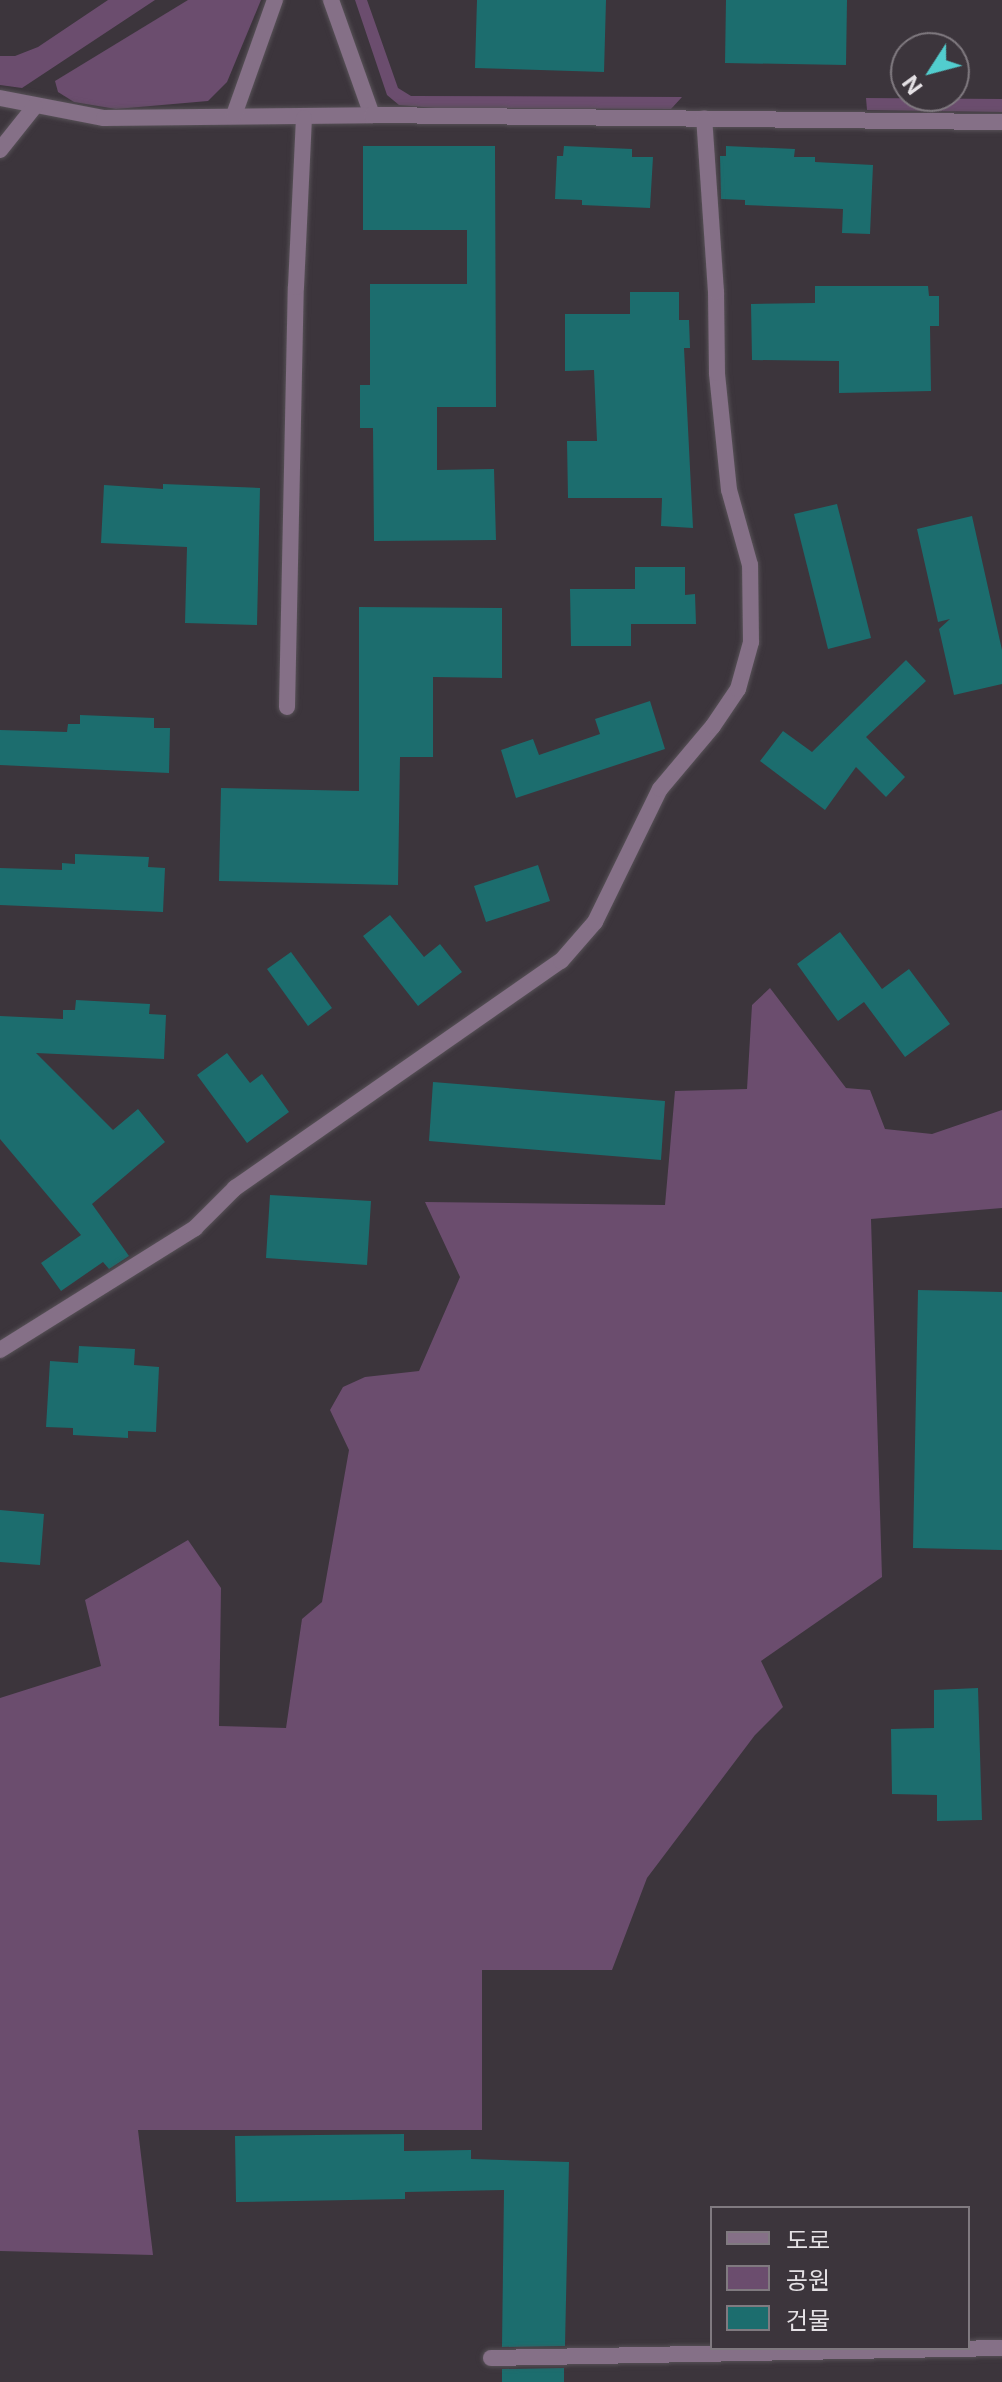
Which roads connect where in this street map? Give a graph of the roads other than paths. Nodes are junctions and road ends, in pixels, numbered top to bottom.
1 (275, 0) edge
2 (331, 0) edge
3 (0, 98) edge
4 (35, 106) junction
5 (234, 115) junction
6 (372, 115) junction
7 (304, 118) junction
8 (704, 118) junction
9 (1002, 122) edge
10 (0, 150) edge
11 (287, 707) dead end
12 (0, 1350) edge
13 (1002, 2348) edge
14 (970, 2349) edge
15 (900, 2350) edge
16 (491, 2358) dead end

1 - 5 street
2 - 6 street
3 - 4 street
4 - 5 street
4 - 10 street
5 - 7 street
6 - 7 street
6 - 8 street
7 - 11 street
8 - 9 street
8 - 12 street
13 - 14 street
15 - 16 street

